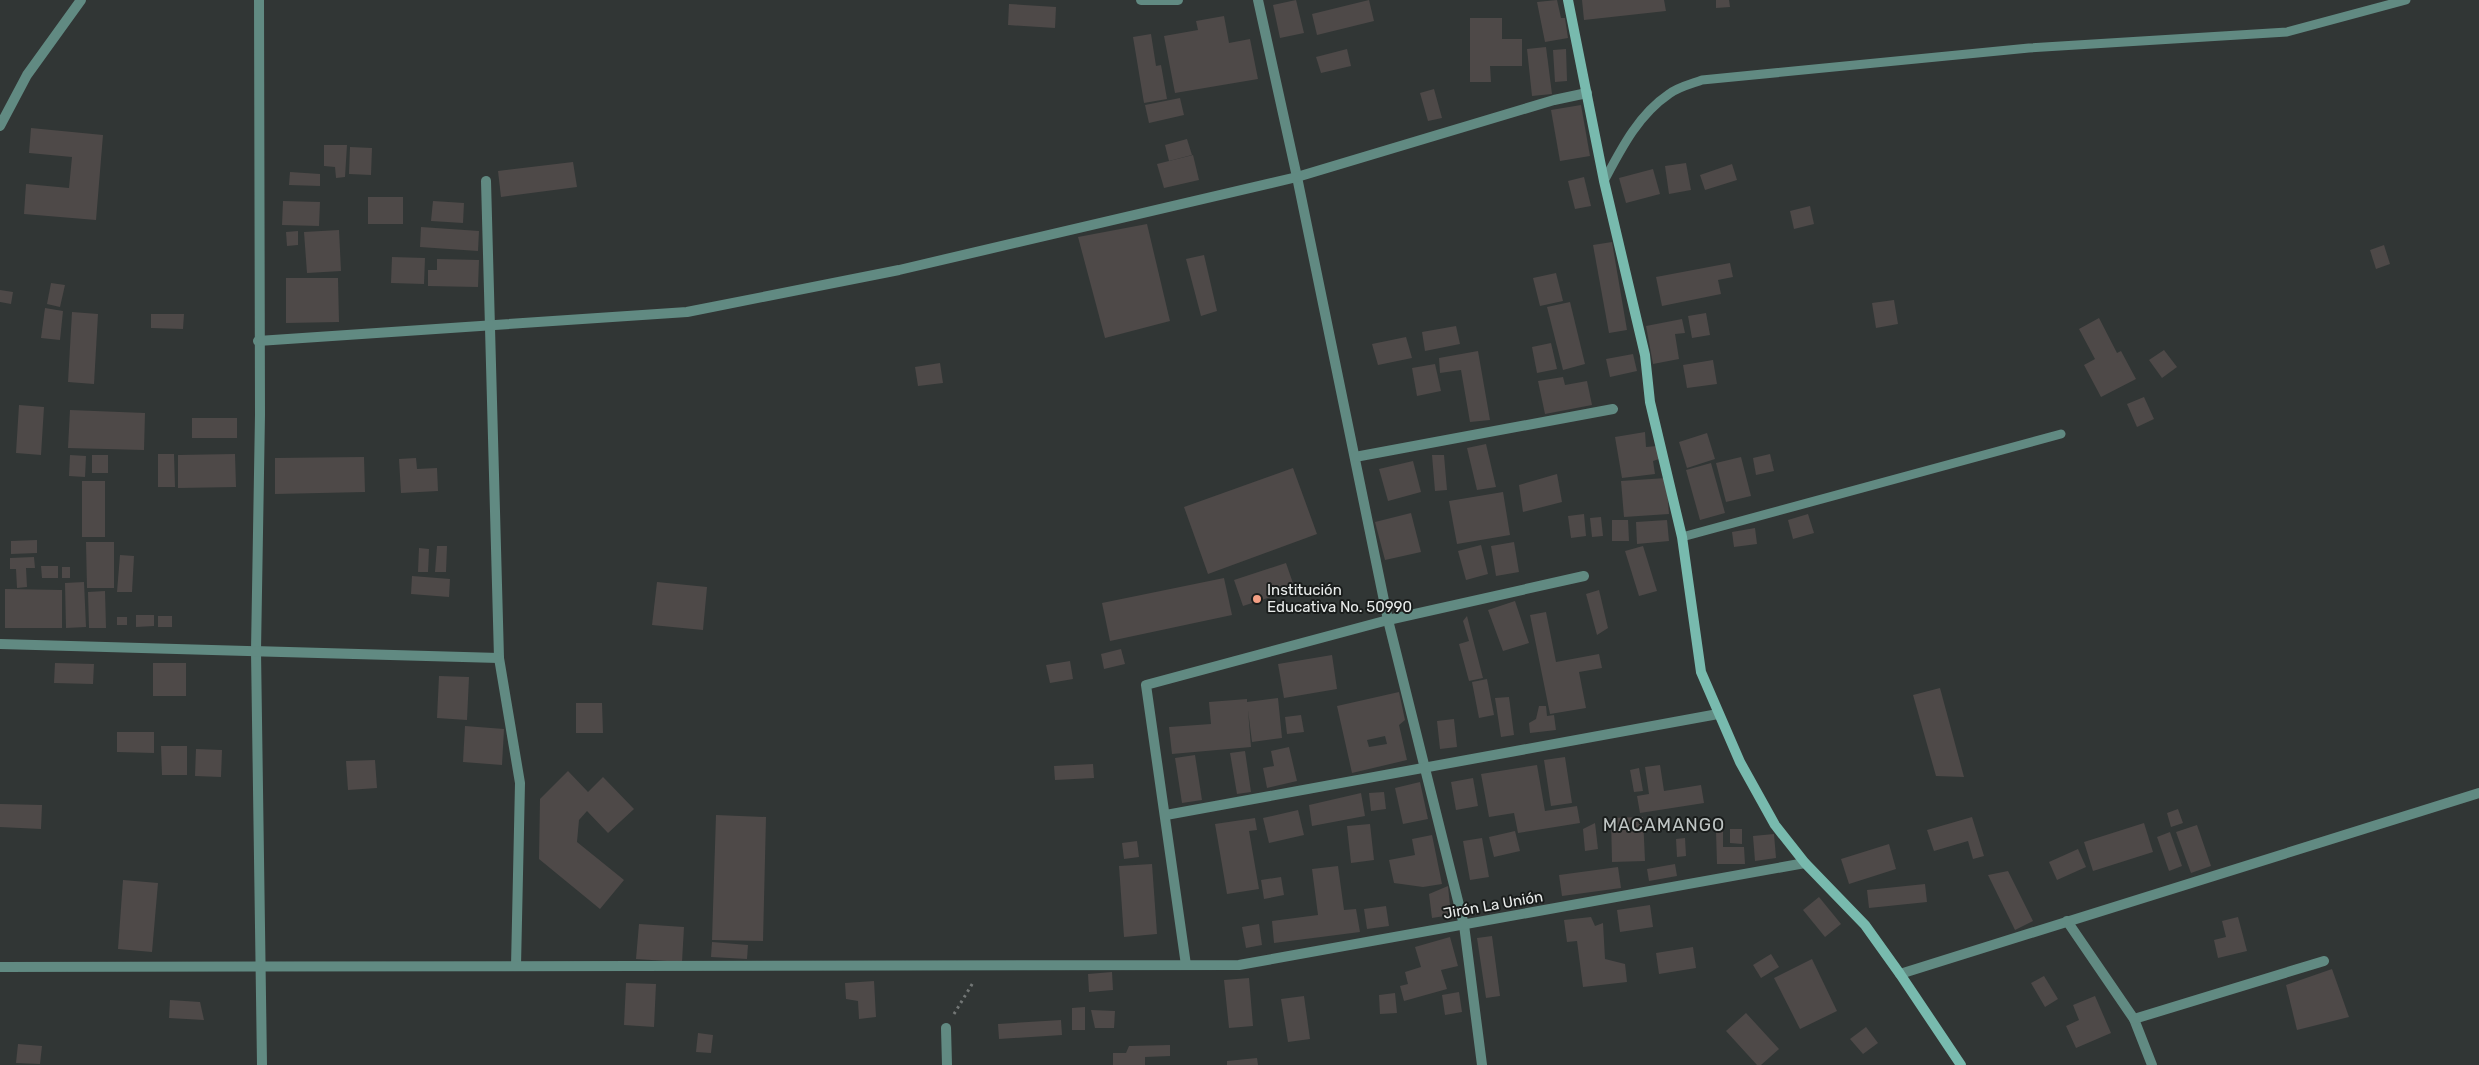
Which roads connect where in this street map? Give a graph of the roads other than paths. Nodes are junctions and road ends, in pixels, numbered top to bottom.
1 (80, 0) edge
2 (260, 0) edge
3 (1141, 0) edge
4 (1178, 0) edge
5 (1258, 0) edge
6 (1568, 0) edge
7 (2406, 0) edge
8 (1587, 93) junction
9 (0, 126) edge
10 (1297, 177) junction
11 (486, 181) dead end
12 (1604, 181) junction
13 (489, 324) junction
14 (258, 341) junction
15 (1612, 410) dead end
16 (2061, 434) dead end
17 (1355, 457) junction
18 (1682, 537) junction
19 (1584, 576) dead end
20 (1388, 620) junction
21 (0, 644) edge
22 (256, 651) junction
23 (499, 658) junction
24 (1718, 714) junction
25 (1426, 768) junction
26 (2479, 793) edge
27 (1166, 815) junction
28 (1804, 863) junction
29 (2067, 921) junction
30 (1464, 925) junction
31 (2324, 961) dead end
32 (1186, 965) junction
33 (261, 966) junction
34 (516, 966) junction
35 (0, 967) edge
36 (1900, 974) junction
37 (2134, 1019) junction
38 (946, 1028) road end
39 (262, 1065) edge
40 (947, 1065) edge
41 (1482, 1065) edge
42 (1961, 1065) edge
43 (2152, 1065) edge

1 - 9 street
2 - 14 street
3 - 4 street
5 - 10 street
6 - 8 street
7 - 12 lane
8 - 10 street
8 - 12 street
10 - 13 street
10 - 17 street
11 - 13 street
12 - 18 street
13 - 14 street
13 - 23 street
14 - 22 street
15 - 17 street
16 - 18 lane
17 - 20 street
18 - 24 street
19 - 20 street
20 - 25 street
20 - 27 street
21 - 22 street
22 - 23 street
22 - 33 street
23 - 34 street
24 - 25 street
24 - 28 street
25 - 27 street
25 - 30 street
26 - 29 street
27 - 32 street
28 - 30 street, Jirón La Unión
28 - 36 street
29 - 36 street
29 - 37 street
30 - 32 street, Jirón La Unión
30 - 41 street
31 - 37 street
32 - 34 street, Jirón La Unión
33 - 34 street, Jirón La Unión
33 - 35 street, Jirón La Unión
33 - 39 street
36 - 42 street
37 - 43 street
38 - 40 street

